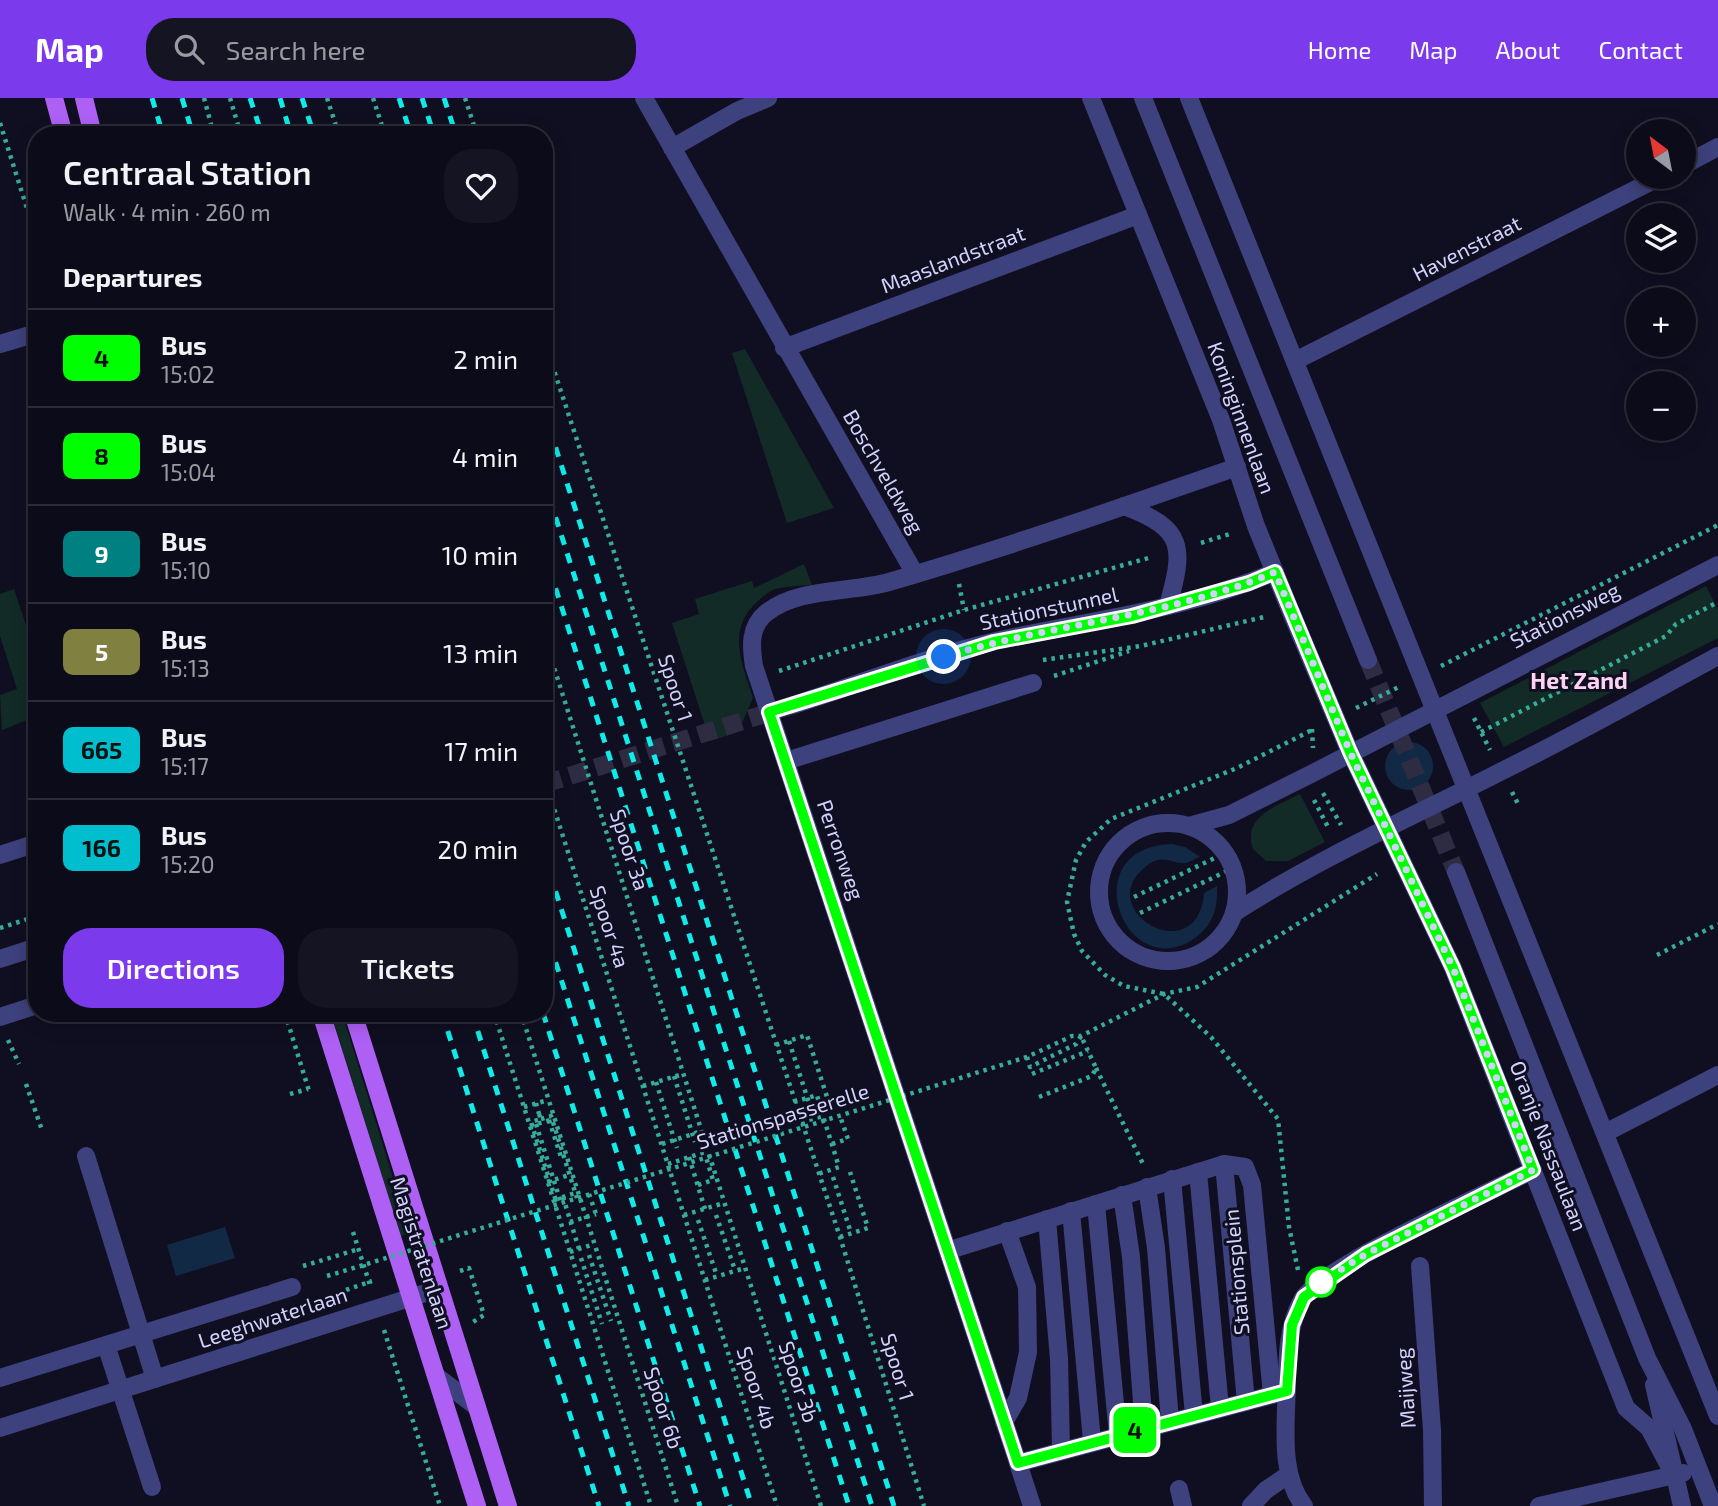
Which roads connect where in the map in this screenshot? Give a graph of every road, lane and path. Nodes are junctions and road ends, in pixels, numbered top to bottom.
1 (54, 98) edge
2 (84, 98) edge
3 (204, 98) edge
4 (230, 98) edge
5 (327, 98) edge
6 (373, 98) edge
7 (465, 98) edge
8 (644, 98) edge
9 (768, 98) edge
10 (1091, 98) edge
11 (1143, 98) edge
12 (1189, 98) edge
13 (0, 123) edge
14 (62, 126) edge
15 (91, 126) edge
16 (212, 126) edge
17 (238, 126) edge
18 (336, 126) edge
19 (382, 126) edge
20 (474, 126) edge
21 (1718, 147) edge
22 (672, 148) junction
23 (1696, 159) edge
24 (1636, 189) edge
25 (28, 212) edge
26 (1138, 215) junction
27 (28, 335) edge
28 (0, 344) edge
29 (785, 348) junction
30 (1295, 361) junction
31 (553, 367) edge
32 (1237, 467) junction
33 (1125, 506) junction
34 (1718, 525) edge
35 (1256, 526) junction
36 (1179, 550) junction
37 (1718, 565) edge
38 (1275, 572) junction
39 (915, 574) junction
40 (1718, 602) edge
41 (1168, 606) junction
42 (1264, 617) dead end
43 (1269, 629) dead end
44 (1141, 646) dead end
45 (1718, 656) edge
46 (1368, 660) tunnel mouth
47 (1447, 663) junction
48 (553, 664) edge
49 (765, 676) dead end
50 (1422, 676) junction
51 (1033, 682) joint
52 (1462, 694) junction
53 (793, 705) tunnel mouth
54 (1434, 710) junction
55 (1307, 717) dead end
56 (1335, 718) junction
57 (1312, 730) junction
58 (1481, 732) junction
59 (1350, 752) junction
60 (786, 761) junction
61 (1501, 772) junction
62 (1308, 776) junction
63 (1467, 788) junction
64 (1518, 804) dead end
65 (553, 805) edge
66 (1189, 826) junction
67 (1385, 828) junction
68 (28, 846) edge
69 (1346, 848) junction
70 (0, 855) edge
71 (1229, 860) junction
72 (1456, 872) tunnel mouth
73 (1377, 874) dead end
74 (1134, 897) dead end
75 (1140, 913) dead end
76 (1234, 913) junction
77 (28, 919) edge
78 (1718, 924) edge
79 (0, 928) edge
80 (28, 950) edge
81 (1657, 955) dead end
82 (0, 959) edge
83 (1164, 994) junction
84 (28, 1010) edge
85 (288, 1022) edge
86 (324, 1022) edge
87 (356, 1022) edge
88 (497, 1022) edge
89 (524, 1022) edge
90 (2, 1025) edge
91 (1081, 1037) junction
92 (789, 1041) junction
93 (776, 1045) junction
94 (1088, 1051) junction
95 (1027, 1057) junction
96 (19, 1063) dead end
97 (1096, 1068) junction
98 (683, 1074) junction
99 (1032, 1074) dead end
100 (1718, 1075) edge
101 (674, 1076) junction
102 (656, 1082) junction
103 (26, 1084) dead end
104 (643, 1086) junction
105 (290, 1094) dead end
106 (1040, 1097) dead end
107 (548, 1100) junction
108 (828, 1100) dead end
109 (794, 1102) junction
110 (536, 1103) junction
111 (819, 1103) dead end
112 (809, 1105) dead end
113 (524, 1107) junction
114 (540, 1116) junction
115 (840, 1116) junction
116 (552, 1120) junction
117 (801, 1122) junction
118 (536, 1124) junction
119 (530, 1126) junction
120 (42, 1130) dead end
121 (702, 1131) junction
122 (1605, 1133) junction
123 (683, 1137) junction
124 (695, 1142) dead end
125 (662, 1144) junction
126 (832, 1144) junction
127 (686, 1145) dead end
128 (677, 1148) dead end
129 (708, 1151) junction
130 (86, 1156) dead end
131 (689, 1157) junction
132 (706, 1157) junction
133 (668, 1164) junction
134 (1224, 1164) junction
135 (1533, 1170) junction
136 (850, 1172) dead end
137 (1198, 1172) junction
138 (572, 1174) junction
139 (818, 1174) junction
140 (833, 1177) dead end
141 (1172, 1180) junction
142 (547, 1182) junction
143 (570, 1182) junction
144 (698, 1185) junction
145 (554, 1187) junction
146 (1147, 1188) junction
147 (589, 1194) junction
148 (1122, 1195) junction
149 (563, 1197) junction
150 (576, 1197) junction
151 (557, 1203) junction
152 (724, 1203) junction
153 (1096, 1204) junction
154 (705, 1209) junction
155 (1071, 1211) junction
156 (684, 1215) junction
157 (716, 1215) dead end
158 (1047, 1219) junction
159 (698, 1220) dead end
160 (570, 1222) junction
161 (1007, 1231) junction
162 (353, 1232) dead end
163 (851, 1233) junction
164 (839, 1237) junction
165 (594, 1244) junction
166 (359, 1249) junction
167 (579, 1249) junction
168 (950, 1250) junction
169 (570, 1252) junction
170 (589, 1255) dead end
171 (581, 1258) dead end
172 (1420, 1266) dead end
173 (745, 1268) junction
174 (735, 1270) junction
175 (327, 1276) dead end
176 (717, 1276) junction
177 (705, 1280) junction
178 (372, 1281) dead end
179 (439, 1289) junction
180 (346, 1290) dead end
181 (279, 1291) joint
182 (1304, 1297) junction
183 (412, 1298) junction
184 (377, 1308) junction
185 (618, 1319) junction
186 (611, 1321) junction
187 (602, 1324) junction
188 (593, 1326) junction
189 (141, 1334) junction
190 (106, 1345) junction
191 (1647, 1358) junction
192 (436, 1376) junction
193 (0, 1378) edge
194 (155, 1379) junction
195 (121, 1390) junction
196 (1279, 1393) junction
197 (1246, 1402) junction
198 (477, 1406) junction
199 (1220, 1408) junction
200 (1194, 1415) junction
201 (1718, 1416) edge
202 (1170, 1421) junction
203 (1004, 1422) junction
204 (0, 1428) edge
205 (1144, 1428) junction
206 (1118, 1434) junction
207 (1092, 1441) junction
208 (1061, 1449) junction
209 (1018, 1463) junction
210 (1698, 1469) junction
211 (1288, 1475) junction
212 (1674, 1475) junction
213 (152, 1487) dead end
214 (440, 1506) edge
215 (477, 1506) edge
216 (508, 1506) edge
217 (651, 1506) edge
218 (678, 1506) edge
219 (777, 1506) edge
220 (821, 1506) edge
221 (924, 1506) edge
222 (1032, 1506) edge
223 (1251, 1506) edge
224 (1304, 1506) edge
225 (1433, 1506) edge
226 (1539, 1506) edge
227 (1682, 1506) edge
228 (1713, 1506) edge

1 - 14 main road
2 - 15 main road
3 - 16 path
4 - 17 path
5 - 18 path
6 - 19 path
7 - 20 path
8 - 22 street, Boschveldweg
9 - 22 street
10 - 26 street, Koninginnenlaan
11 - 46 street, Koninginnenlaan
12 - 30 street
13 - 25 path
21 - 23 street
22 - 29 street, Boschveldweg
24 - 30 street, Havenstraat
26 - 29 street, Maaslandstraat
26 - 32 street, Koninginnenlaan
27 - 28 street
29 - 39 street, Boschveldweg
30 - 50 street
31 - 93 path, Spoor 1
32 - 33 street
32 - 35 street, Koninginnenlaan
33 - 36 street
33 - 39 street
34 - 47 path
35 - 36 path
35 - 38 street, Koninginnenlaan
36 - 41 street
36 - 49 path
37 - 52 street, Stationsweg
38 - 41 street, Stationstunnel
38 - 56 street, Koninginnenlaan
39 - 60 street, Perronweg
40 - 58 path
41 - 53 street, Stationstunnel
42 - 43 path
44 - 51 path
45 - 61 street
47 - 50 path
47 - 52 path
48 - 98 path, Spoor 3a
50 - 54 street
50 - 56 path
51 - 60 street
52 - 54 street, Stationsweg
52 - 58 path
54 - 59 street, Stationsweg
54 - 63 street
55 - 57 path
56 - 57 path
56 - 59 street, Koninginnenlaan
57 - 62 path
57 - 83 path
58 - 61 path
59 - 62 street
59 - 67 street, Oranje Nassaulaan
60 - 168 street, Perronweg
61 - 63 street
61 - 64 path
62 - 66 street
62 - 69 path
62 - 69 path
63 - 67 street
63 - 122 street
65 - 104 path, Spoor 4a
66 - 71 street
66 - 76 street
67 - 69 street
67 - 135 street, Oranje Nassaulaan
68 - 70 street
69 - 76 street
71 - 74 path
71 - 75 path
71 - 76 street
72 - 191 street, Oranje Nassaulaan
73 - 83 path
77 - 79 path
78 - 81 path
80 - 82 street
83 - 91 path
83 - 182 path
84 - 90 street
85 - 105 path
86 - 183 main road, Magistratenlaan
87 - 179 main road, Magistratenlaan
88 - 113 path
89 - 107 path
90 - 96 path
91 - 94 path
91 - 95 path, Stationspasserelle
91 - 95 path
92 - 93 path
92 - 108 path
92 - 112 path, bridge
93 - 109 path, Spoor 1
94 - 97 path
94 - 99 path
95 - 115 path, Stationspasserelle, bridge
97 - 106 path
97 - 146 path
98 - 101 path
98 - 121 path, Spoor 3a
100 - 122 street
101 - 102 path
101 - 124 path, bridge
102 - 104 path
102 - 128 path, bridge
103 - 120 path
104 - 125 path, Spoor 4a
107 - 110 path
107 - 116 path
109 - 111 path
109 - 117 path, Spoor 1
110 - 113 path
110 - 114 path
113 - 119 path
114 - 143 path, bridge
114 - 145 path, bridge
115 - 126 path
115 - 132 path, Stationspasserelle, bridge
116 - 118 path
116 - 138 path
116 - 143 path, bridge
117 - 126 path
117 - 139 path, Spoor 1
118 - 119 path
118 - 145 path, bridge
119 - 142 path
121 - 123 path
121 - 129 path, Spoor 3a
122 - 201 street
123 - 125 path
123 - 127 path
125 - 133 path, Spoor 4a
126 - 139 path
129 - 131 path
129 - 152 path, Spoor 3b
130 - 189 street
131 - 133 path
131 - 144 path
132 - 144 path
132 - 147 path, Stationspasserelle, bridge
133 - 156 path, Spoor 4b
134 - 137 street
134 - 196 street, Stationsplein
134 - 197 street, Stationsplein
135 - 182 street
135 - 212 street, Oranje Nassaulaan
136 - 163 path
137 - 141 street
137 - 199 street, Stationsplein
138 - 142 path
138 - 150 path
139 - 164 path, Spoor 1
140 - 163 path
141 - 146 street
141 - 200 street
142 - 151 path
143 - 150 path, bridge
144 - 154 path
145 - 151 path, bridge
146 - 148 street
146 - 202 street
147 - 150 path, Stationspasserelle, bridge
147 - 160 path, bridge
148 - 153 street
148 - 205 street
149 - 150 path
149 - 151 path
149 - 160 path
150 - 151 path, Stationspasserelle, bridge
150 - 165 path, Spoor 6b
151 - 169 path
151 - 175 path, Stationspasserelle, bridge
152 - 154 path
152 - 173 path, Spoor 3b
153 - 155 street
153 - 206 street
154 - 156 path
155 - 158 street
155 - 207 street
156 - 177 path, Spoor 4b
157 - 174 path
158 - 161 street
158 - 208 street
159 - 176 path
160 - 167 path
161 - 168 street
161 - 203 street
162 - 166 path
163 - 164 path
164 - 221 path, Spoor 1
165 - 167 path
165 - 185 path, Spoor 6b
166 - 181 path
166 - 184 path
167 - 169 path
168 - 203 street
169 - 188 path
170 - 186 path
171 - 187 path
172 - 225 street, Maijweg
173 - 174 path
173 - 220 path, Spoor 3b
174 - 176 path
176 - 177 path
177 - 219 path, Spoor 4b
178 - 180 path, bridge
179 - 183 street, Leeghwaterlaan
179 - 198 main road, Magistratenlaan
181 - 189 street
182 - 196 street, Stationsplein
183 - 184 street, Leeghwaterlaan
183 - 192 main road, Magistratenlaan
184 - 194 street, Leeghwaterlaan
184 - 214 path
185 - 186 path
185 - 218 path, Spoor 6b
186 - 187 path
187 - 188 path
188 - 217 path
189 - 190 street
189 - 194 street
190 - 193 street
190 - 195 street
191 - 210 street, Oranje Nassaulaan
191 - 212 street, Oranje Nassaulaan
192 - 198 street
192 - 215 main road, Magistratenlaan
194 - 195 street, Leeghwaterlaan
195 - 204 street, Leeghwaterlaan
195 - 213 street
196 - 197 street
196 - 211 street, Stationsplein
197 - 199 street
198 - 216 main road, Magistratenlaan
199 - 200 street
200 - 202 street
202 - 205 street
203 - 209 street
205 - 206 street
206 - 207 street
207 - 208 street
208 - 209 street
209 - 222 street
210 - 212 street
210 - 228 street, Oranje Nassaulaan
211 - 223 street
211 - 224 street, Stationsplein
212 - 226 street
212 - 227 street, Oranje Nassaulaan

